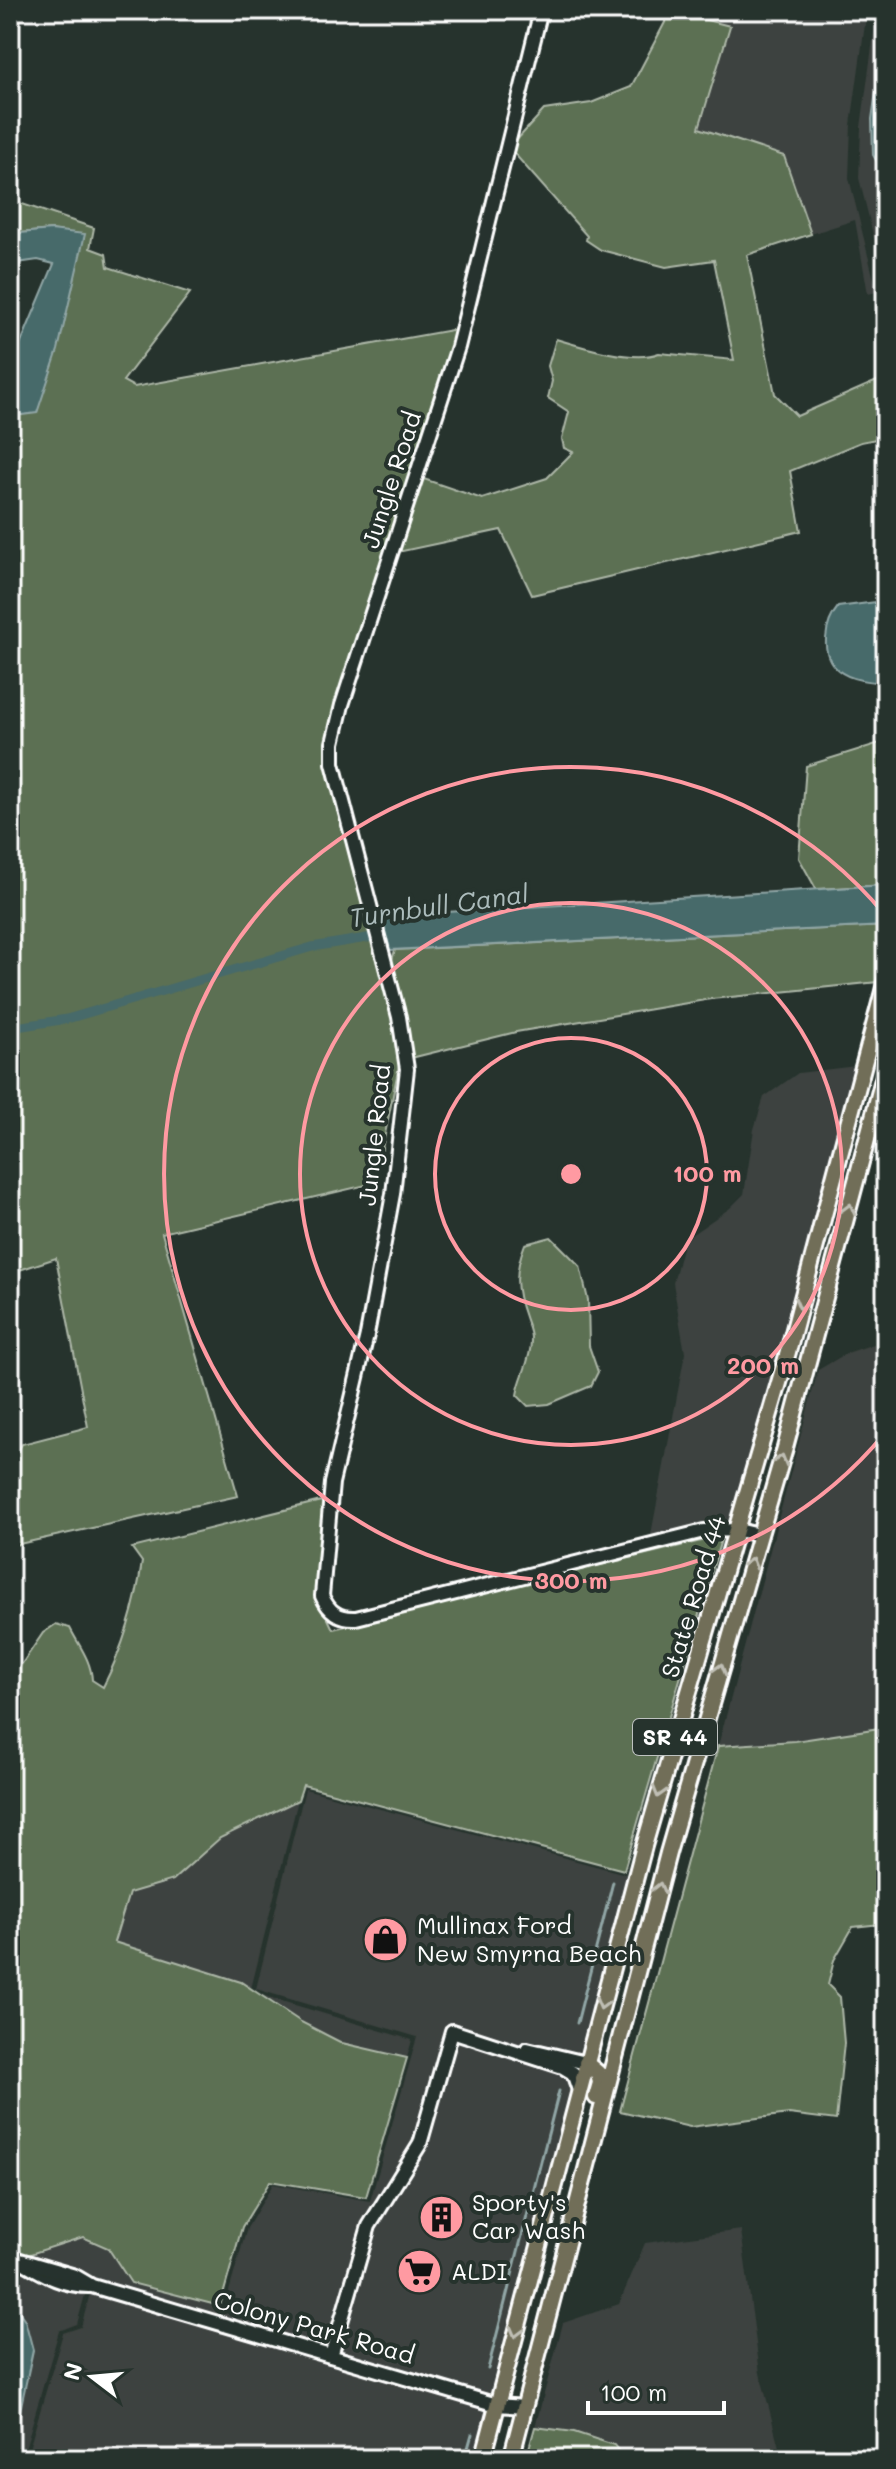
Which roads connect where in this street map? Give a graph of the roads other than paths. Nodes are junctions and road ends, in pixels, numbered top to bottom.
1 (541, 10) edge
2 (886, 980) edge
3 (886, 1068) edge
4 (738, 1530) junction
5 (759, 1535) junction
6 (492, 2044) junction
7 (586, 2063) junction
8 (579, 2090) junction
9 (566, 2246) junction
10 (15, 2257) edge
11 (331, 2356) junction
12 (497, 2405) junction
13 (525, 2407) junction
14 (483, 2459) edge
15 (511, 2459) edge

1 - 4 street, Jungle Road
2 -> 4 main road, State Road 44 / SR 44
5 -> 3 main road, State Road 44 / SR 44
4 - 5 street, Jungle Road
4 -> 7 main road, State Road 44 / SR 44
9 -> 5 main road, State Road 44 / SR 44
6 - 7 street
6 - 8 street
6 - 11 street
7 - 8 main road, State Road 44 / SR 44
7 - 9 main road
8 -> 12 main road, State Road 44 / SR 44
9 - 13 main road, State Road 44 / SR 44
10 - 11 street, Colony Park Road
11 - 12 street, Colony Park Road
12 - 13 street, Colony Park Road
12 - 14 main road, State Road 44 / SR 44
13 - 15 main road, State Road 44 / SR 44

